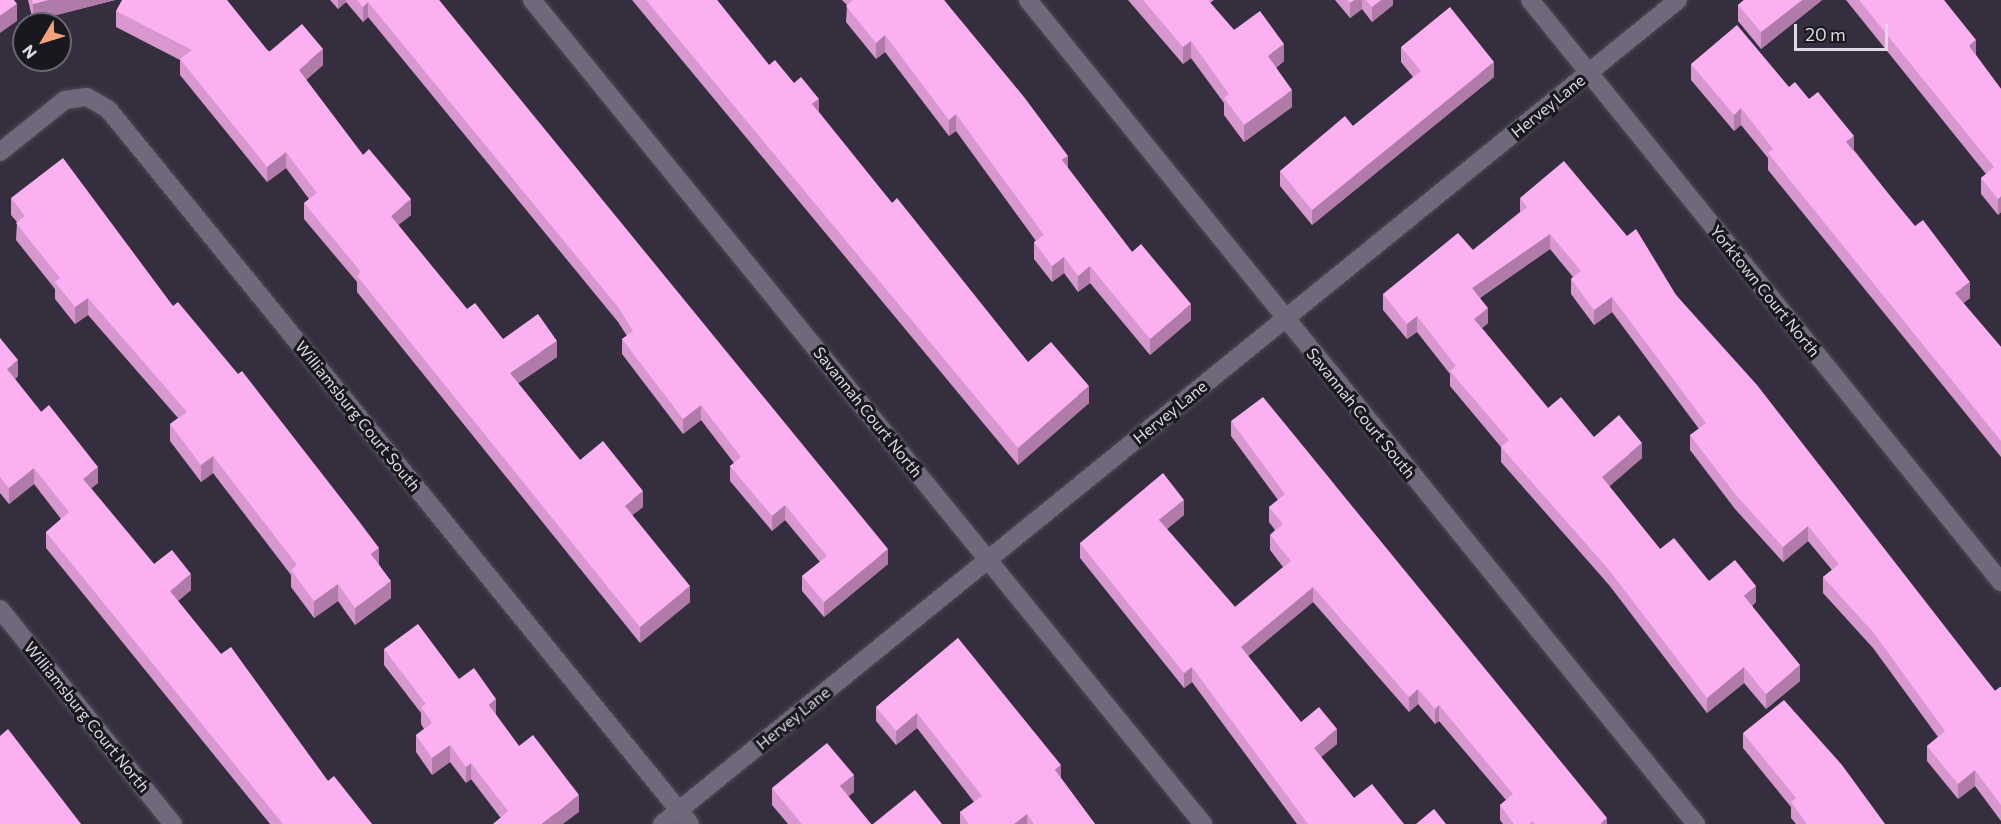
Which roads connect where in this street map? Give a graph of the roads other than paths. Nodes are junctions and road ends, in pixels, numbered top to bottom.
1 (532, 0) edge
2 (1028, 0) edge
3 (1530, 0) edge
4 (1678, 0) edge
5 (1588, 73) junction
6 (0, 152) edge
7 (1285, 319) junction
8 (989, 559) junction
9 (2001, 582) edge
10 (0, 609) edge
11 (685, 817) edge
12 (173, 824) edge
13 (662, 824) edge
14 (1203, 824) edge
15 (1696, 824) edge

1 - 8 street, Savannah Court North
2 - 7 street, Savannah Court South
3 - 5 street, Yorktown Court North
4 - 5 street, Hervey Lane
5 - 7 street, Hervey Lane
5 - 9 street, Yorktown Court North
6 - 11 street, Williamsburg Court South
7 - 8 street, Hervey Lane
7 - 15 street, Savannah Court South
8 - 11 street, Hervey Lane
8 - 14 street, Savannah Court North
10 - 12 street, Williamsburg Court North
11 - 13 street, Hervey Lane

